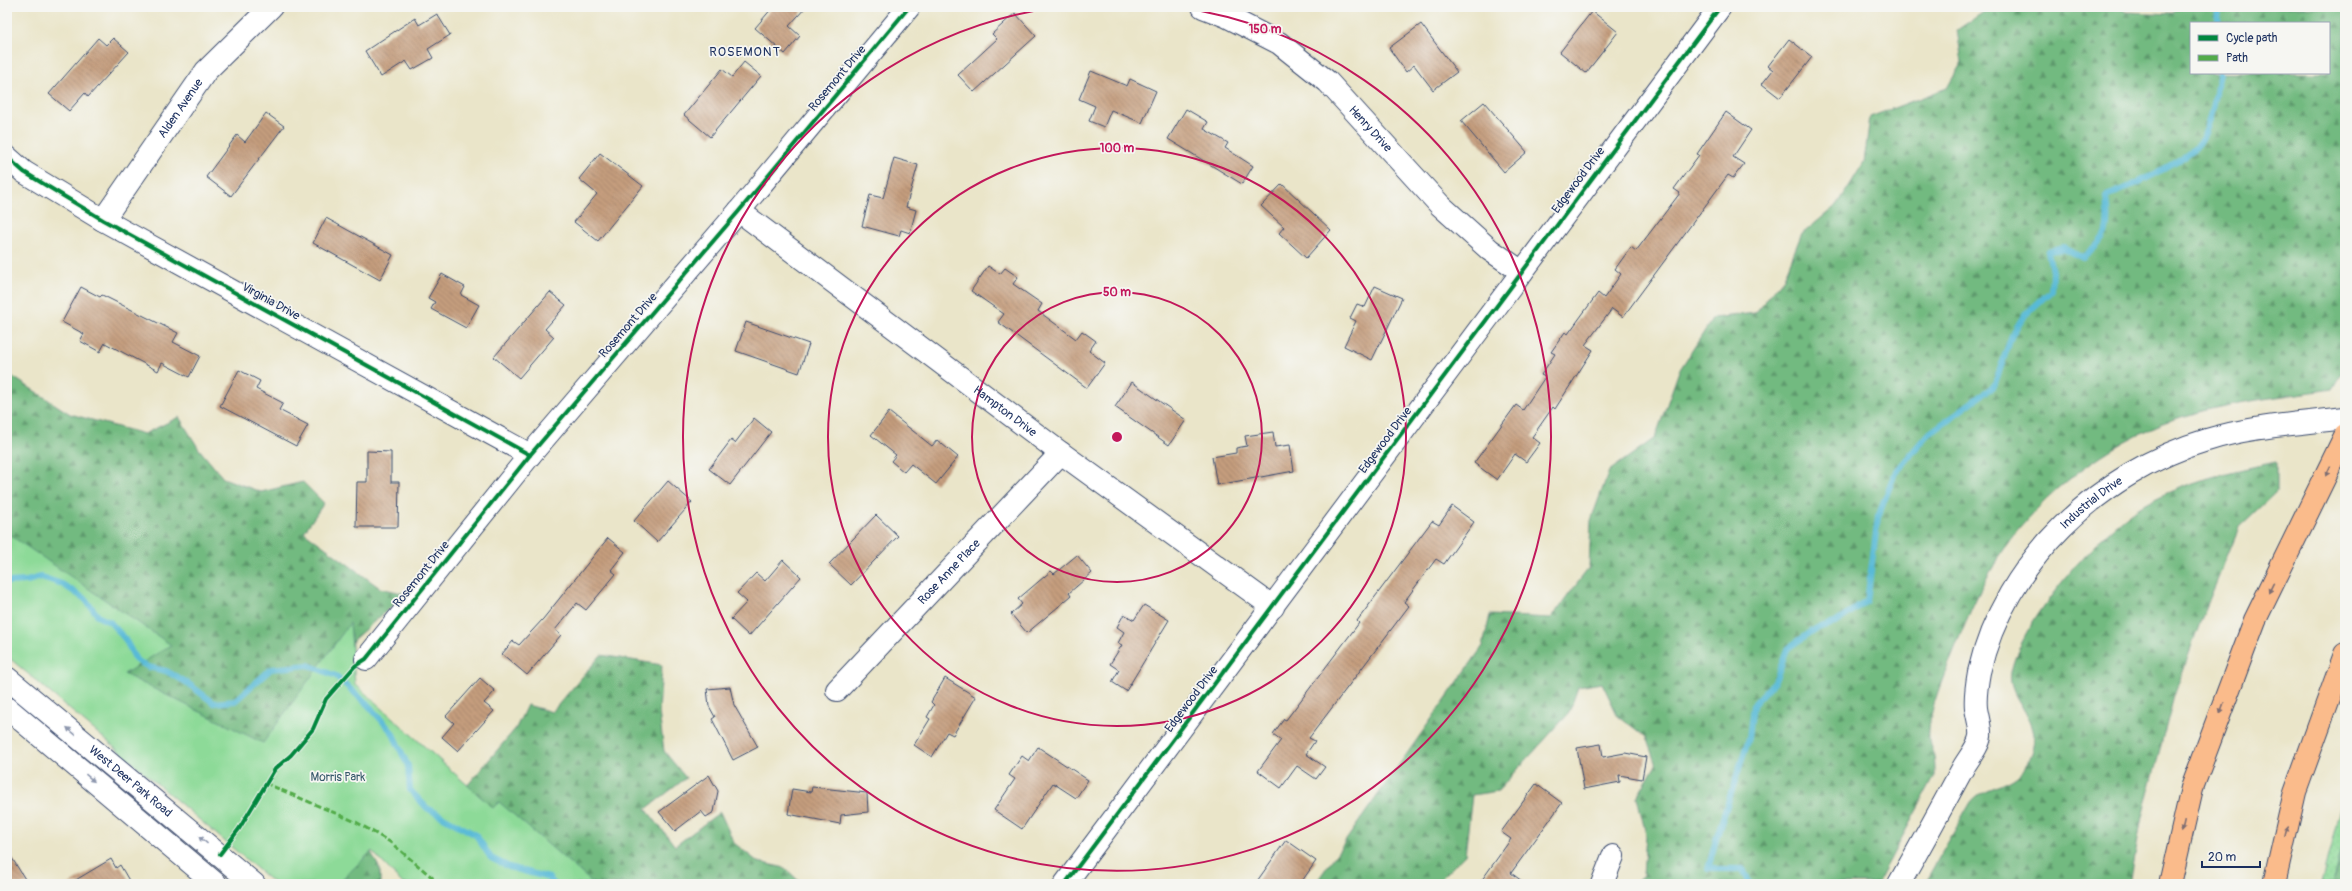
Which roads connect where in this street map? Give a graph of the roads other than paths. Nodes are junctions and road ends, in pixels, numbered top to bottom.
1 (271, 7) edge
2 (909, 7) edge
3 (1203, 7) edge
4 (1720, 7) edge
5 (7, 157) edge
6 (739, 211) junction
7 (103, 220) junction
8 (1522, 272) junction
9 (2345, 418) edge
10 (2345, 436) edge
11 (1061, 452) junction
12 (530, 455) junction
13 (1273, 607) junction
14 (2345, 654) edge
15 (366, 659) dead end
16 (7, 678) edge
17 (837, 690) dead end
18 (7, 708) edge
19 (1613, 856) dead end
20 (216, 884) edge
21 (254, 884) edge
22 (1065, 884) edge
23 (1602, 884) edge
24 (1899, 884) edge
25 (2170, 884) edge
26 (2274, 884) edge

1 - 7 street, Alden Avenue
2 - 6 street, Rosemont Drive
3 - 8 street, Henry Drive
4 - 8 street, Edgewood Drive
5 - 7 street, Virginia Drive
6 - 11 street, Hampton Drive
6 - 12 street, Rosemont Drive
7 - 12 street, Virginia Drive
8 - 13 street, Edgewood Drive
9 - 24 street, Industrial Drive
10 -> 25 highway
11 - 13 street, Hampton Drive
11 - 17 street, Rose Anne Place
12 - 15 street, Rosemont Drive
13 - 22 street, Edgewood Drive
26 -> 14 highway
21 -> 16 street, West Deer Park Road
18 -> 20 street, West Deer Park Road
19 - 23 street

